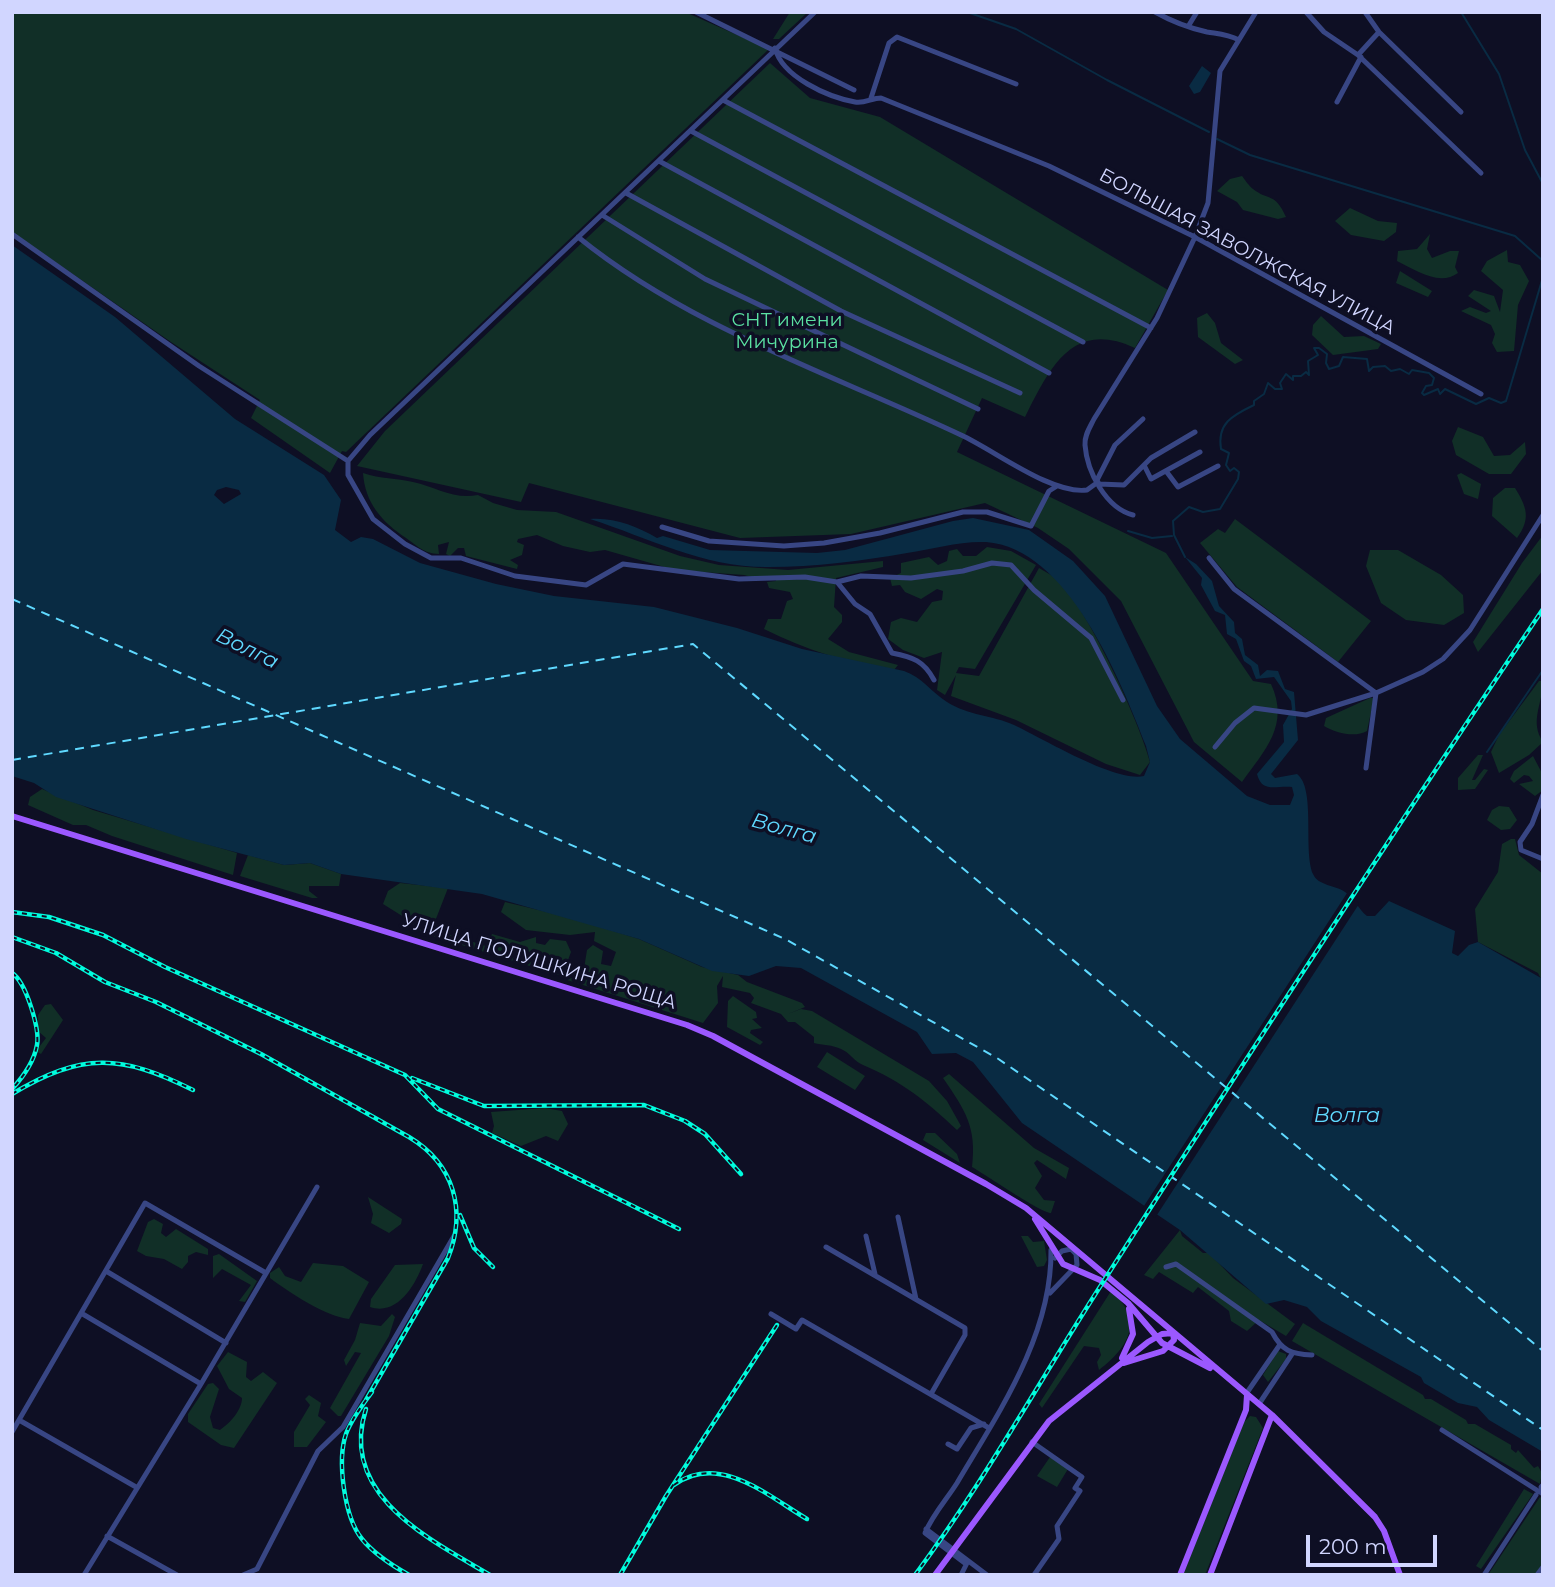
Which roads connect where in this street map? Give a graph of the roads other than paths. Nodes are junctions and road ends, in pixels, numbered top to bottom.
1 (696, 12) edge
2 (815, 12) edge
3 (1155, 12) edge
4 (1197, 12) edge
5 (1256, 12) edge
6 (1306, 12) edge
7 (1365, 12) edge
8 (1189, 25) junction
9 (1379, 32) junction
10 (1239, 40) junction
11 (775, 48) junction
12 (1360, 56) junction
13 (1016, 84) dead end
14 (854, 90) dead end
15 (871, 98) junction
16 (723, 100) junction
17 (1337, 102) dead end
18 (1461, 112) dead end
19 (691, 131) junction
20 (659, 161) junction
21 (1481, 173) dead end
22 (626, 193) junction
23 (602, 215) junction
24 (12, 234) edge
25 (578, 237) junction
26 (1195, 237) junction
27 (1151, 328) junction
28 (1083, 342) dead end
29 (1049, 373) dead end
30 (1020, 393) dead end
31 (1481, 394) dead end
32 (978, 409) dead end
33 (1143, 419) dead end
34 (1195, 432) dead end
35 (1200, 452) dead end
36 (348, 461) junction
37 (1144, 465) junction
38 (1218, 466) dead end
39 (1166, 471) junction
40 (1098, 482) junction
41 (1057, 486) junction
42 (1133, 515) dead end
43 (1543, 515) edge
44 (662, 527) dead end
45 (1209, 558) dead end
46 (836, 582) junction
47 (934, 680) dead end
48 (1376, 693) junction
49 (1123, 700) dead end
50 (1215, 747) dead end
51 (1366, 768) dead end
52 (1543, 795) edge
53 (12, 816) edge
54 (1543, 859) edge
55 (317, 1187) dead end
56 (1026, 1208) junction
57 (898, 1217) dead end
58 (454, 1236) dead end
59 (866, 1236) dead end
60 (826, 1247) dead end
61 (1074, 1250) junction
62 (1053, 1254) junction
63 (1166, 1267) dead end
64 (1074, 1270) junction
65 (106, 1271) junction
66 (266, 1273) junction
67 (875, 1274) junction
68 (916, 1299) junction
69 (1046, 1302) junction
70 (1128, 1303) junction
71 (81, 1313) junction
72 (771, 1314) dead end
73 (1173, 1333) junction
74 (1156, 1337) junction
75 (226, 1343) junction
76 (1279, 1346) junction
77 (1166, 1349) junction
78 (1292, 1354) junction
79 (1312, 1355) dead end
80 (1115, 1366) junction
81 (1106, 1374) junction
82 (1224, 1376) junction
83 (201, 1384) junction
84 (931, 1394) junction
85 (1246, 1394) junction
86 (1261, 1406) junction
87 (1246, 1410) junction
88 (1272, 1415) junction
89 (19, 1420) junction
90 (987, 1426) junction
91 (1442, 1430) dead end
92 (12, 1432) edge
93 (1031, 1442) junction
94 (948, 1444) dead end
95 (136, 1487) junction
96 (1541, 1490) edge
97 (107, 1536) junction
98 (968, 1562) junction
99 (1543, 1567) edge
100 (84, 1575) edge
101 (177, 1575) edge
102 (243, 1575) edge
103 (935, 1575) edge
104 (961, 1575) edge
105 (987, 1575) edge
106 (1034, 1575) edge
107 (1180, 1575) edge
108 (1210, 1575) edge
109 (1400, 1575) edge
110 (1484, 1575) edge
111 (1537, 1575) edge

1 - 11 street
2 - 11 street
3 - 8 street
4 - 8 street
5 - 10 street
6 - 12 street
7 - 9 street
8 - 10 street
9 - 12 street
9 - 18 street
10 - 26 street
11 - 14 street
11 - 15 street, БОЛЬШАЯ ЗАВОЛЖСКАЯ УЛИЦА
11 - 16 street
12 - 17 street
12 - 21 street
13 - 15 street
15 - 26 street, БОЛЬШАЯ ЗАВОЛЖСКАЯ УЛИЦА
16 - 19 street
16 - 27 street
19 - 20 street
19 - 28 street
20 - 22 street
20 - 29 street
22 - 23 street
22 - 30 street
23 - 25 street
23 - 32 street
24 - 36 street
25 - 36 street
25 - 41 street
26 - 27 street
26 - 31 street, БОЛЬШАЯ ЗАВОЛЖСКАЯ УЛИЦА
27 - 40 street
33 - 40 street
34 - 37 street
35 - 39 street
36 - 46 street
37 - 39 street
37 - 40 street
38 - 39 street
40 - 41 street
40 - 42 street
41 - 44 street
43 - 48 street
45 - 48 street
46 - 47 street
46 - 49 street
48 - 50 street
48 - 51 street
52 - 54 street
53 - 56 main road, УЛИЦА ПОЛУШКИНА РОЩА
55 - 66 street
56 - 61 main road, УЛИЦА ПОЛУШКИНА РОЩА
56 - 62 main road
57 - 68 street
58 - 102 street
59 - 67 street
60 - 67 street
61 - 62 street
61 - 64 street
61 - 73 main road, УЛИЦА ПОЛУШКИНА РОЩА
62 - 64 main road
62 - 69 street
63 - 76 street
64 - 69 street
64 - 70 main road
65 - 66 street
65 - 71 street
65 - 75 street
66 - 75 street
67 - 68 street
68 - 84 street
69 - 90 street
70 - 74 main road
70 - 80 main road
71 - 83 street
71 - 89 street
72 - 84 street
73 - 74 main road
73 - 77 main road
73 - 82 main road, УЛИЦА ПОЛУШКИНА РОЩА
74 - 77 main road
74 - 80 main road
75 - 83 street
76 - 78 street
76 - 85 street
77 - 81 main road
77 - 82 main road
78 - 79 street
78 - 86 street
80 - 81 main road
81 - 93 main road
82 - 85 main road
83 - 95 street
84 - 90 street
85 - 86 main road
85 - 87 main road
86 - 87 main road
86 - 88 main road
87 - 107 main road
88 - 108 main road
88 - 109 main road
89 - 92 street
89 - 95 street
90 - 94 street
90 - 98 street
91 - 96 street
93 - 103 main road
93 - 106 street
95 - 97 street
96 - 110 street
97 - 100 street
97 - 101 street
98 - 104 street
98 - 105 street
99 - 111 street

